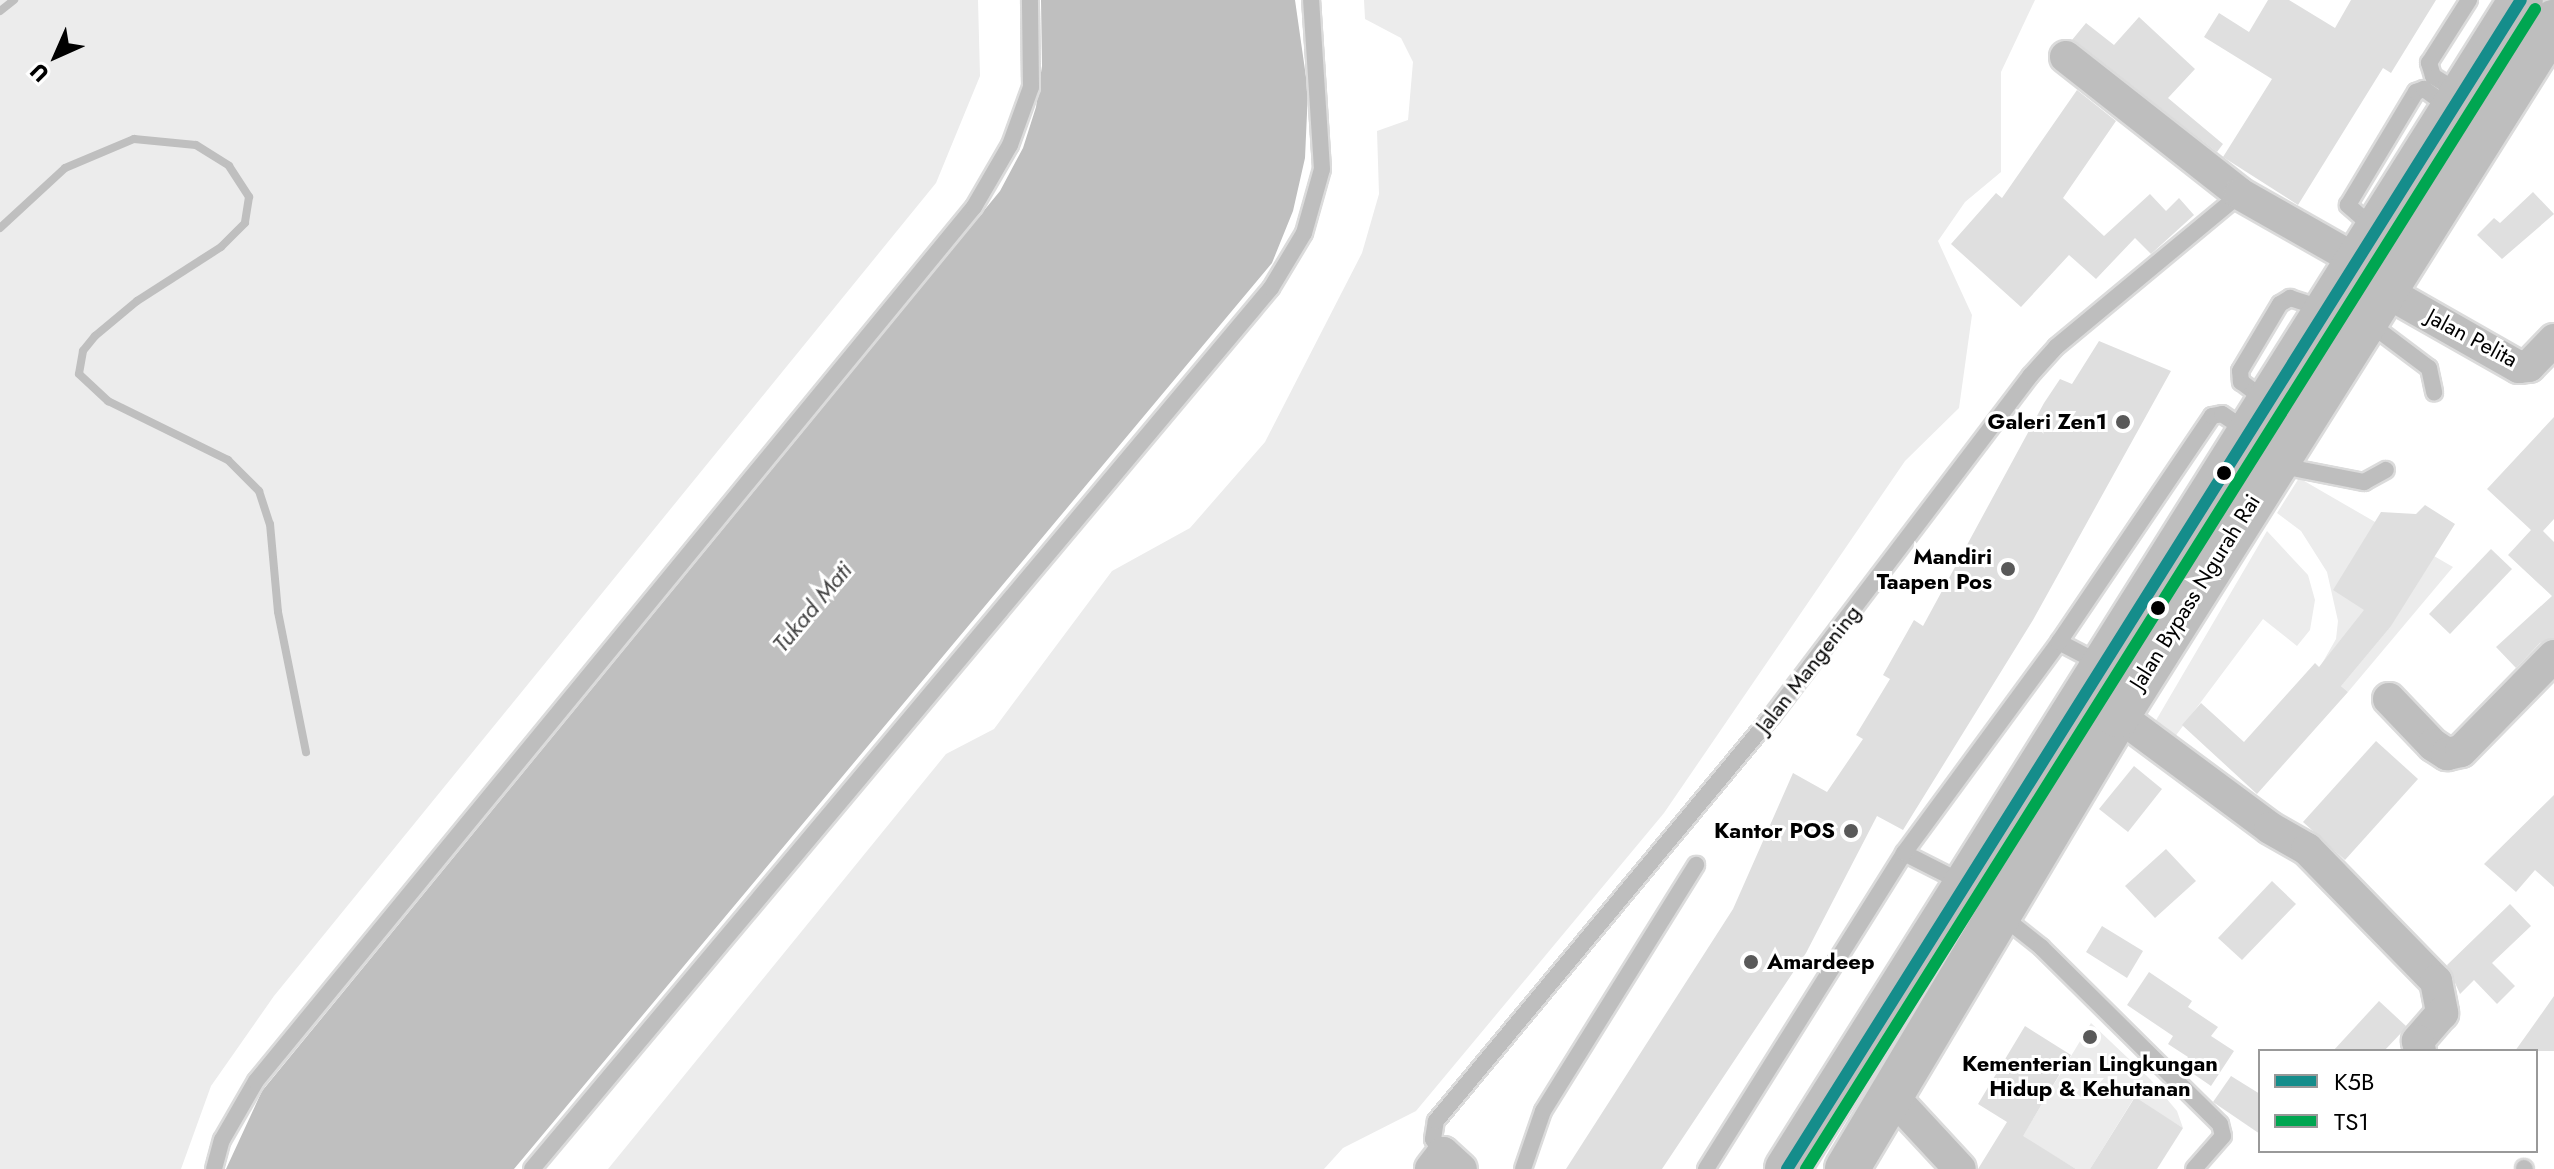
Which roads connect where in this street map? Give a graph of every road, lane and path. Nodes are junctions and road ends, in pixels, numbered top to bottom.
1 (1030, 0) edge
2 (1311, 0) edge
3 (2469, 0) edge
4 (2521, 0) edge
5 (2554, 22) edge
6 (2066, 57) dead end
7 (2456, 102) junction
8 (2240, 194) junction
9 (2362, 282) junction
10 (2554, 340) edge
11 (2434, 392) dead end
12 (2265, 434) junction
13 (2386, 470) dead end
14 (2059, 642) junction
15 (2554, 656) edge
16 (2105, 666) junction
17 (2389, 699) dead end
18 (2118, 715) junction
19 (1904, 853) junction
20 (1696, 865) dead end
21 (1967, 885) junction
22 (2002, 916) junction
23 (2420, 1049) edge
24 (1893, 1097) junction
25 (1445, 1164) edge
26 (214, 1169) edge
27 (532, 1169) edge
28 (1523, 1169) edge
29 (1706, 1169) edge
30 (1787, 1169) edge
31 (1847, 1169) edge
32 (1960, 1169) edge
33 (2194, 1169) edge

1 - 26 lane
2 - 27 lane
3 - 7 lane
4 - 7 highway, Jalan Bypass Ngurah Rai
5 - 9 highway, Jalan Bypass Ngurah Rai
6 - 8 street
7 - 9 highway, Jalan Bypass Ngurah Rai
8 - 9 street
8 - 25 lane, Jalan Mangening
9 - 10 street, Jalan Pelita
9 - 11 lane
9 - 12 highway, Jalan Bypass Ngurah Rai
9 - 12 highway, Jalan Bypass Ngurah Rai
12 - 13 lane
12 - 14 lane
12 - 16 highway, Jalan Bypass Ngurah Rai
12 - 18 highway, Jalan Bypass Ngurah Rai
14 - 16 lane
14 - 19 lane
15 - 17 street
16 - 21 highway, Jalan Bypass Ngurah Rai
18 - 22 highway, Jalan Bypass Ngurah Rai
18 - 23 street
19 - 21 lane
19 - 29 lane
20 - 28 lane
21 - 30 highway, Jalan Bypass Ngurah Rai
22 - 24 highway, Jalan Bypass Ngurah Rai
22 - 33 lane
24 - 31 highway, Jalan Bypass Ngurah Rai
24 - 32 street

